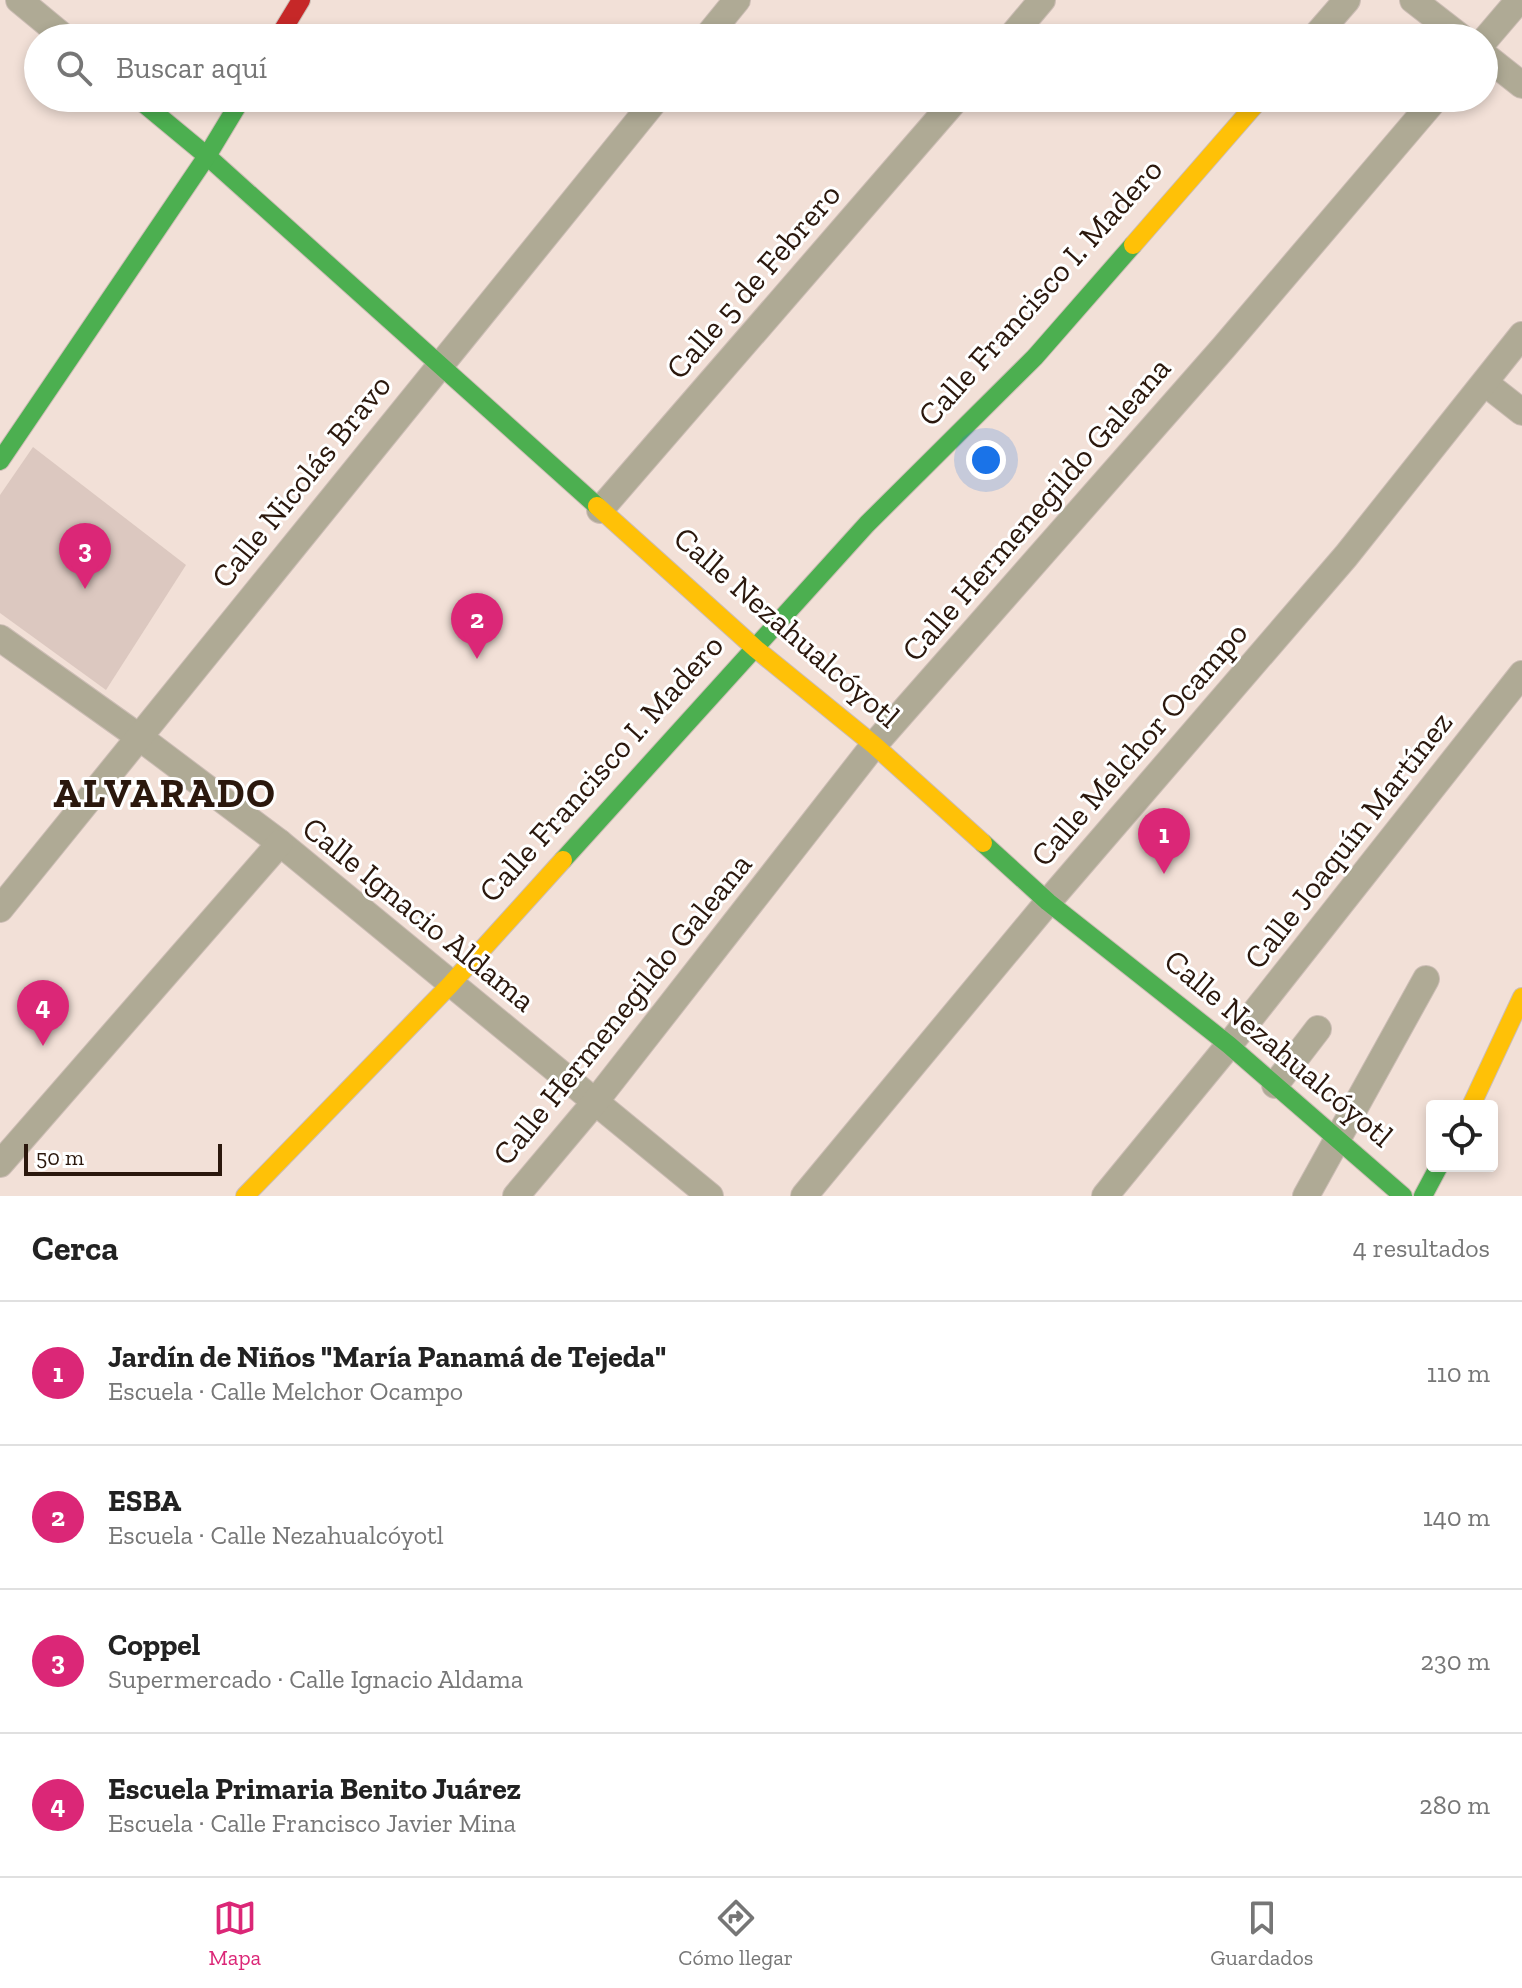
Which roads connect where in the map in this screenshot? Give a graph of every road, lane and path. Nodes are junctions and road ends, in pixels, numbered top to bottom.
1 (19, 0) edge
2 (301, 0) edge
3 (737, 0) edge
4 (1042, 0) edge
5 (1347, 0) edge
6 (1413, 0) edge
7 (1519, 0) edge
8 (48, 24) edge
9 (286, 24) edge
10 (717, 24) edge
11 (1022, 24) edge
12 (1326, 24) edge
13 (1444, 24) edge
14 (1498, 25) edge
15 (1498, 66) edge
16 (1522, 85) edge
17 (154, 112) edge
18 (234, 112) edge
19 (646, 112) edge
20 (945, 112) edge
21 (1249, 112) edge
22 (1424, 112) edge
23 (207, 156) junction
24 (1522, 335) edge
25 (439, 364) junction
26 (1485, 383) junction
27 (1522, 412) edge
28 (0, 461) edge
29 (600, 510) junction
30 (0, 638) edge
31 (756, 649) junction
32 (1522, 674) edge
33 (139, 737) junction
34 (874, 745) junction
35 (280, 843) junction
36 (1048, 902) junction
37 (0, 909) edge
38 (1426, 979) dead end
39 (450, 985) junction
40 (1522, 997) edge
41 (1318, 1029) dead end
42 (1229, 1045) junction
43 (1275, 1085) junction
44 (1474, 1100) edge
45 (595, 1102) junction
46 (1337, 1139) junction
47 (0, 1164) edge
48 (1436, 1172) edge
49 (245, 1196) edge
50 (516, 1196) edge
51 (710, 1196) edge
52 (804, 1196) edge
53 (1105, 1196) edge
54 (1306, 1196) edge
55 (1403, 1196) edge
56 (1423, 1196) edge

1 - 8 street
2 - 9 street
3 - 10 street
4 - 11 street
5 - 12 street
6 - 13 street
7 - 14 street
15 - 16 street
17 - 23 street, Calle Nezahualcóyotl
18 - 23 street
19 - 25 street, Calle Nicolás Bravo
20 - 29 street, Calle 5 de Febrero
21 - 31 street, Calle Francisco I. Madero
22 - 34 street, Calle Hermenegildo Galeana
23 - 25 street, Calle Nezahualcóyotl
23 - 28 street
24 - 26 street, Calle Melchor Ocampo
25 - 29 street, Calle Nezahualcóyotl
25 - 33 street, Calle Nicolás Bravo
26 - 27 street
26 - 36 street, Calle Melchor Ocampo
29 - 31 street, Calle Nezahualcóyotl
30 - 33 street, Calle Ignacio Aldama
31 - 34 street, Calle Nezahualcóyotl
31 - 39 street, Calle Francisco I. Madero
32 - 42 street, Calle Joaquín Martínez
33 - 35 street, Calle Ignacio Aldama
33 - 37 street, Calle Nicolás Bravo
34 - 36 street, Calle Nezahualcóyotl
34 - 45 street, Calle Hermenegildo Galeana
35 - 39 street, Calle Ignacio Aldama
35 - 47 street
36 - 42 street, Calle Nezahualcóyotl
36 - 52 street, Calle Melchor Ocampo
38 - 46 street
39 - 45 street, Calle Ignacio Aldama
39 - 49 street, Calle Francisco I. Madero
40 - 44 street
41 - 43 street
42 - 43 street, Calle Nezahualcóyotl
42 - 53 street, Calle Joaquín Martínez
43 - 46 street, Calle Nezahualcóyotl
45 - 50 street, Calle Hermenegildo Galeana
45 - 51 street, Calle Ignacio Aldama
46 - 54 street
46 - 55 street, Calle Nezahualcóyotl
48 - 56 street

